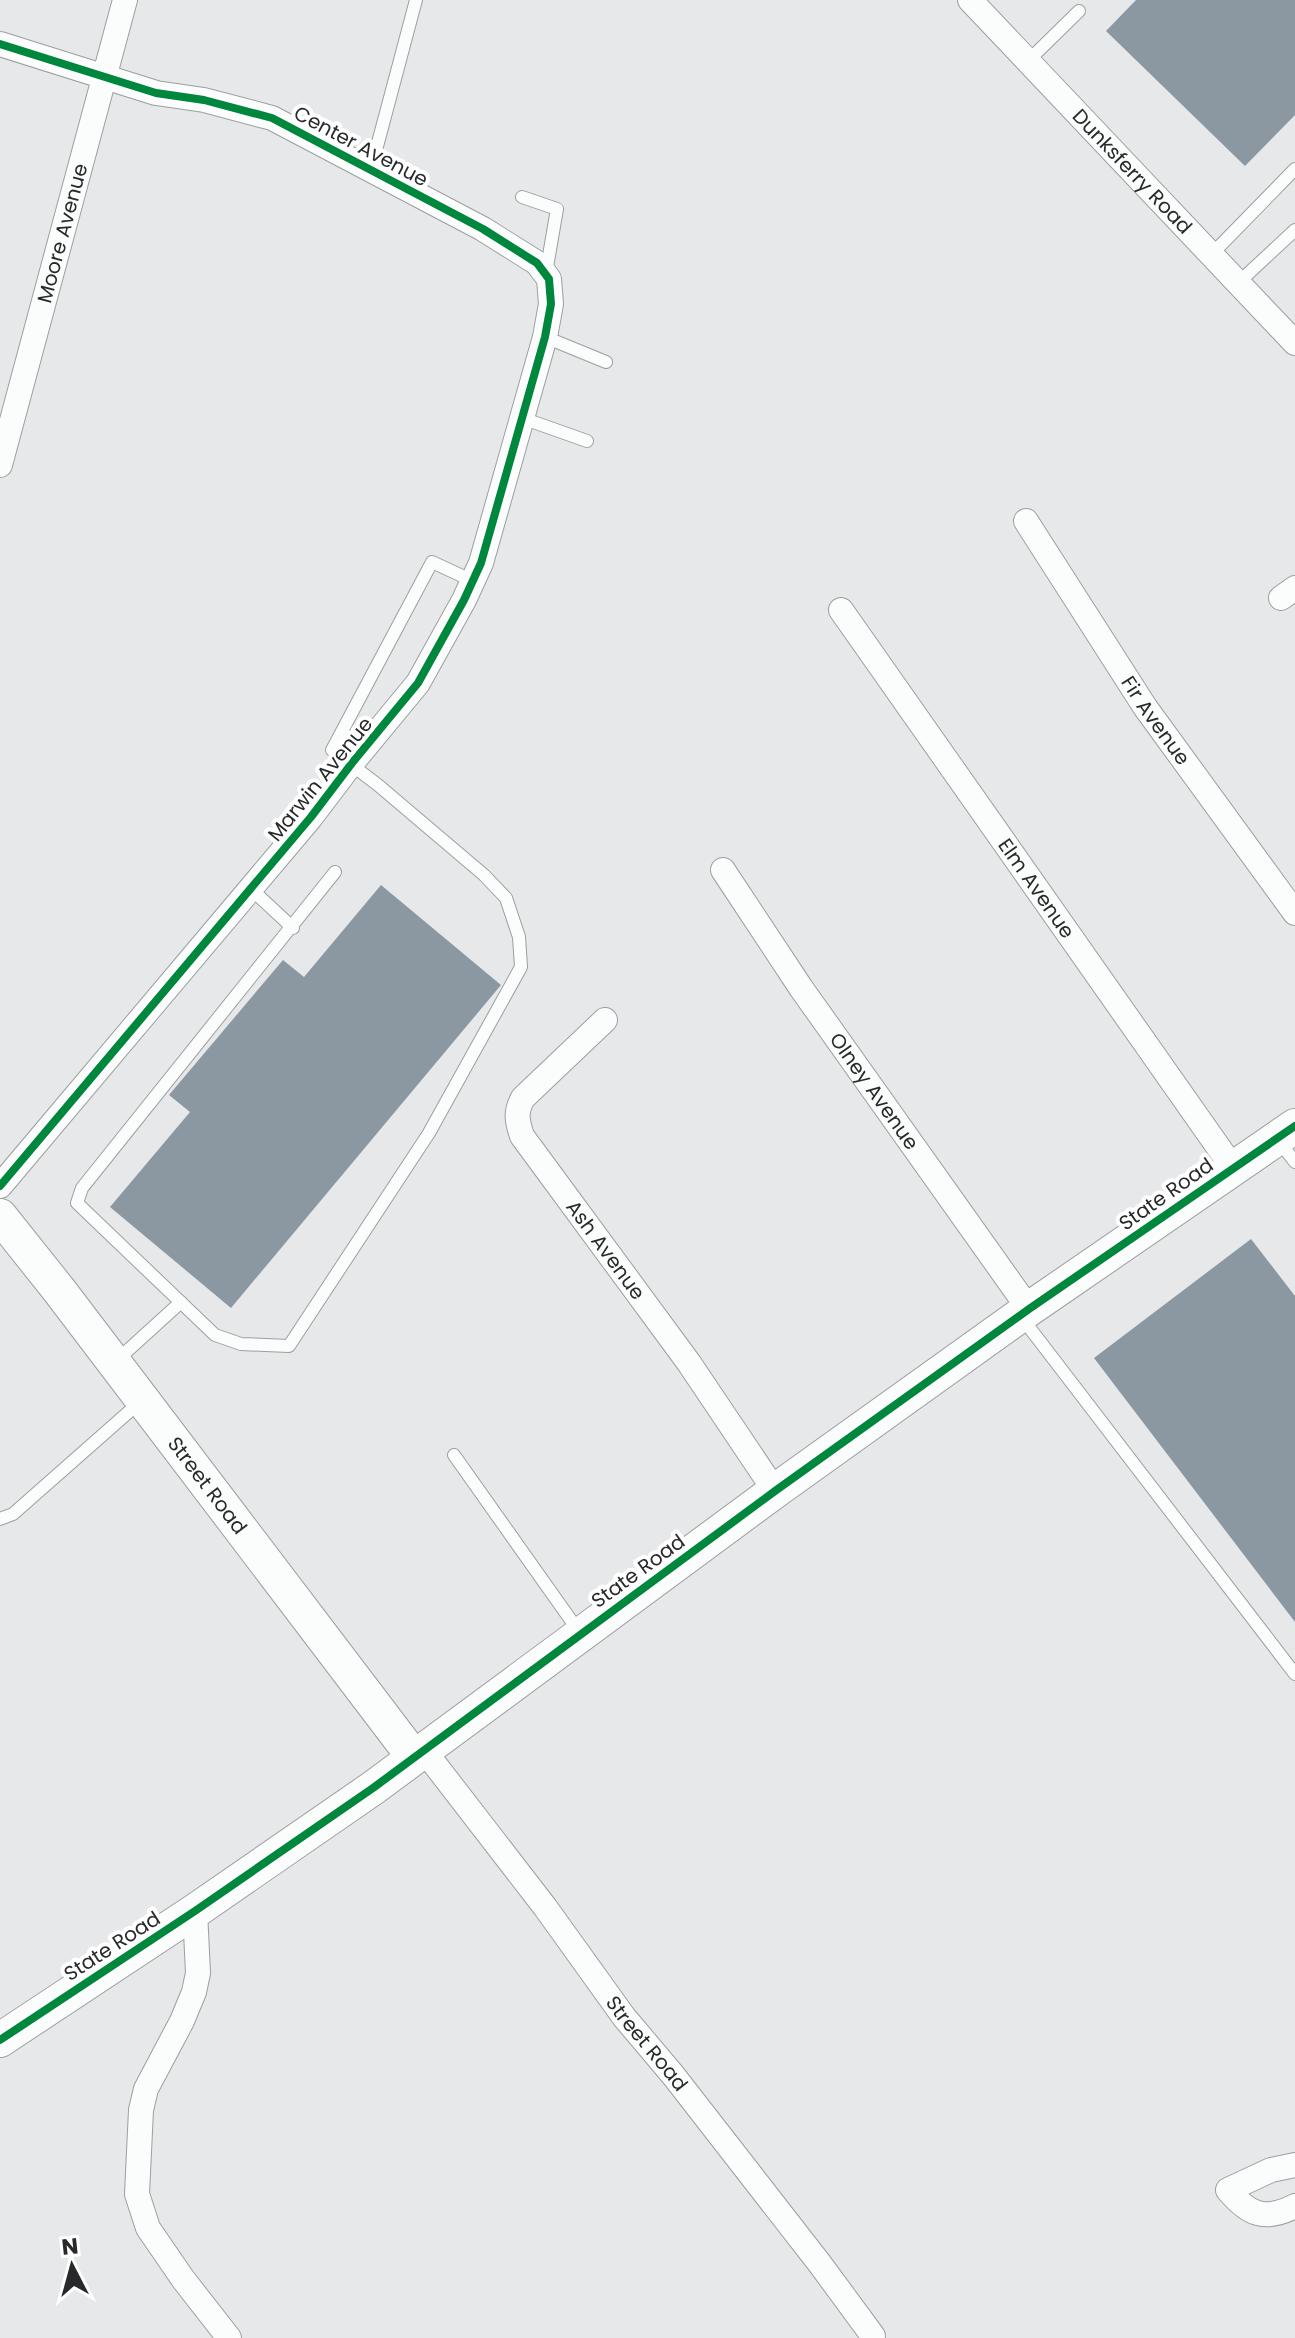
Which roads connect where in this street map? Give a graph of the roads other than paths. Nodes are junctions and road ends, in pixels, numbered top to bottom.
1 (125, 0) edge
2 (416, 0) edge
3 (970, 0) edge
4 (1079, 11) dead end
5 (0, 44) edge
6 (1028, 61) junction
7 (105, 75) junction
8 (371, 169) junction
9 (1295, 169) edge
10 (522, 197) dead end
11 (1295, 230) edge
12 (1211, 255) junction
13 (548, 276) junction
14 (1238, 283) junction
15 (545, 337) junction
16 (1295, 343) edge
17 (606, 362) dead end
18 (522, 418) junction
19 (587, 441) dead end
20 (0, 465) edge
21 (1026, 521) dead end
22 (473, 581) junction
23 (841, 610) dead end
24 (352, 763) junction
25 (723, 870) dead end
26 (335, 872) dead end
27 (250, 888) junction
28 (1295, 913) edge
29 (293, 928) junction
30 (605, 1020) dead end
31 (1289, 1142) edge
32 (1233, 1168) junction
33 (0, 1186) edge
34 (0, 1216) edge
35 (181, 1302) junction
36 (1025, 1312) junction
37 (114, 1363) junction
38 (143, 1400) junction
39 (454, 1455) dead end
40 (775, 1491) junction
41 (0, 1519) edge
42 (580, 1633) junction
43 (1295, 1674) edge
44 (418, 1753) junction
45 (195, 1911) junction
46 (0, 2040) edge
47 (1295, 2165) edge
48 (1295, 2206) edge
49 (873, 2336) dead end
50 (229, 2338) edge

1 - 7 street, Moore Avenue
2 - 8 lane
3 - 6 street, Dunksferry Road
4 - 6 lane
5 - 7 street, Center Avenue
6 - 12 street, Dunksferry Road
7 - 8 street, Center Avenue
7 - 20 street, Moore Avenue
8 - 13 street, Center Avenue
9 - 12 lane
10 - 13 lane
11 - 14 lane
12 - 14 street, Dunksferry Road
13 - 15 street, Marwin Avenue
14 - 16 street, Dunksferry Road
15 - 17 lane
15 - 18 street, Marwin Avenue
18 - 19 lane
18 - 22 street, Marwin Avenue
21 - 28 street, Fir Avenue
22 - 24 street, Marwin Avenue
22 - 24 lane
23 - 32 street, Elm Avenue
24 - 27 street, Marwin Avenue
24 - 35 lane
25 - 36 street, Olney Avenue
26 - 29 lane
27 - 29 lane
27 - 33 street, Marwin Avenue
29 - 35 lane
30 - 40 street, Ash Avenue
31 - 32 main road, State Road
32 - 36 main road, State Road
34 - 37 main road, Street Road
35 - 37 lane
36 - 40 main road, State Road
36 - 43 lane
37 - 38 main road, Street Road
38 - 41 lane
38 - 44 main road, Street Road
39 - 42 lane
40 - 42 main road, State Road
42 - 44 main road, State Road
44 - 45 main road, State Road
44 - 49 street, Street Road
45 - 46 main road, State Road
45 - 50 street
47 - 48 street

